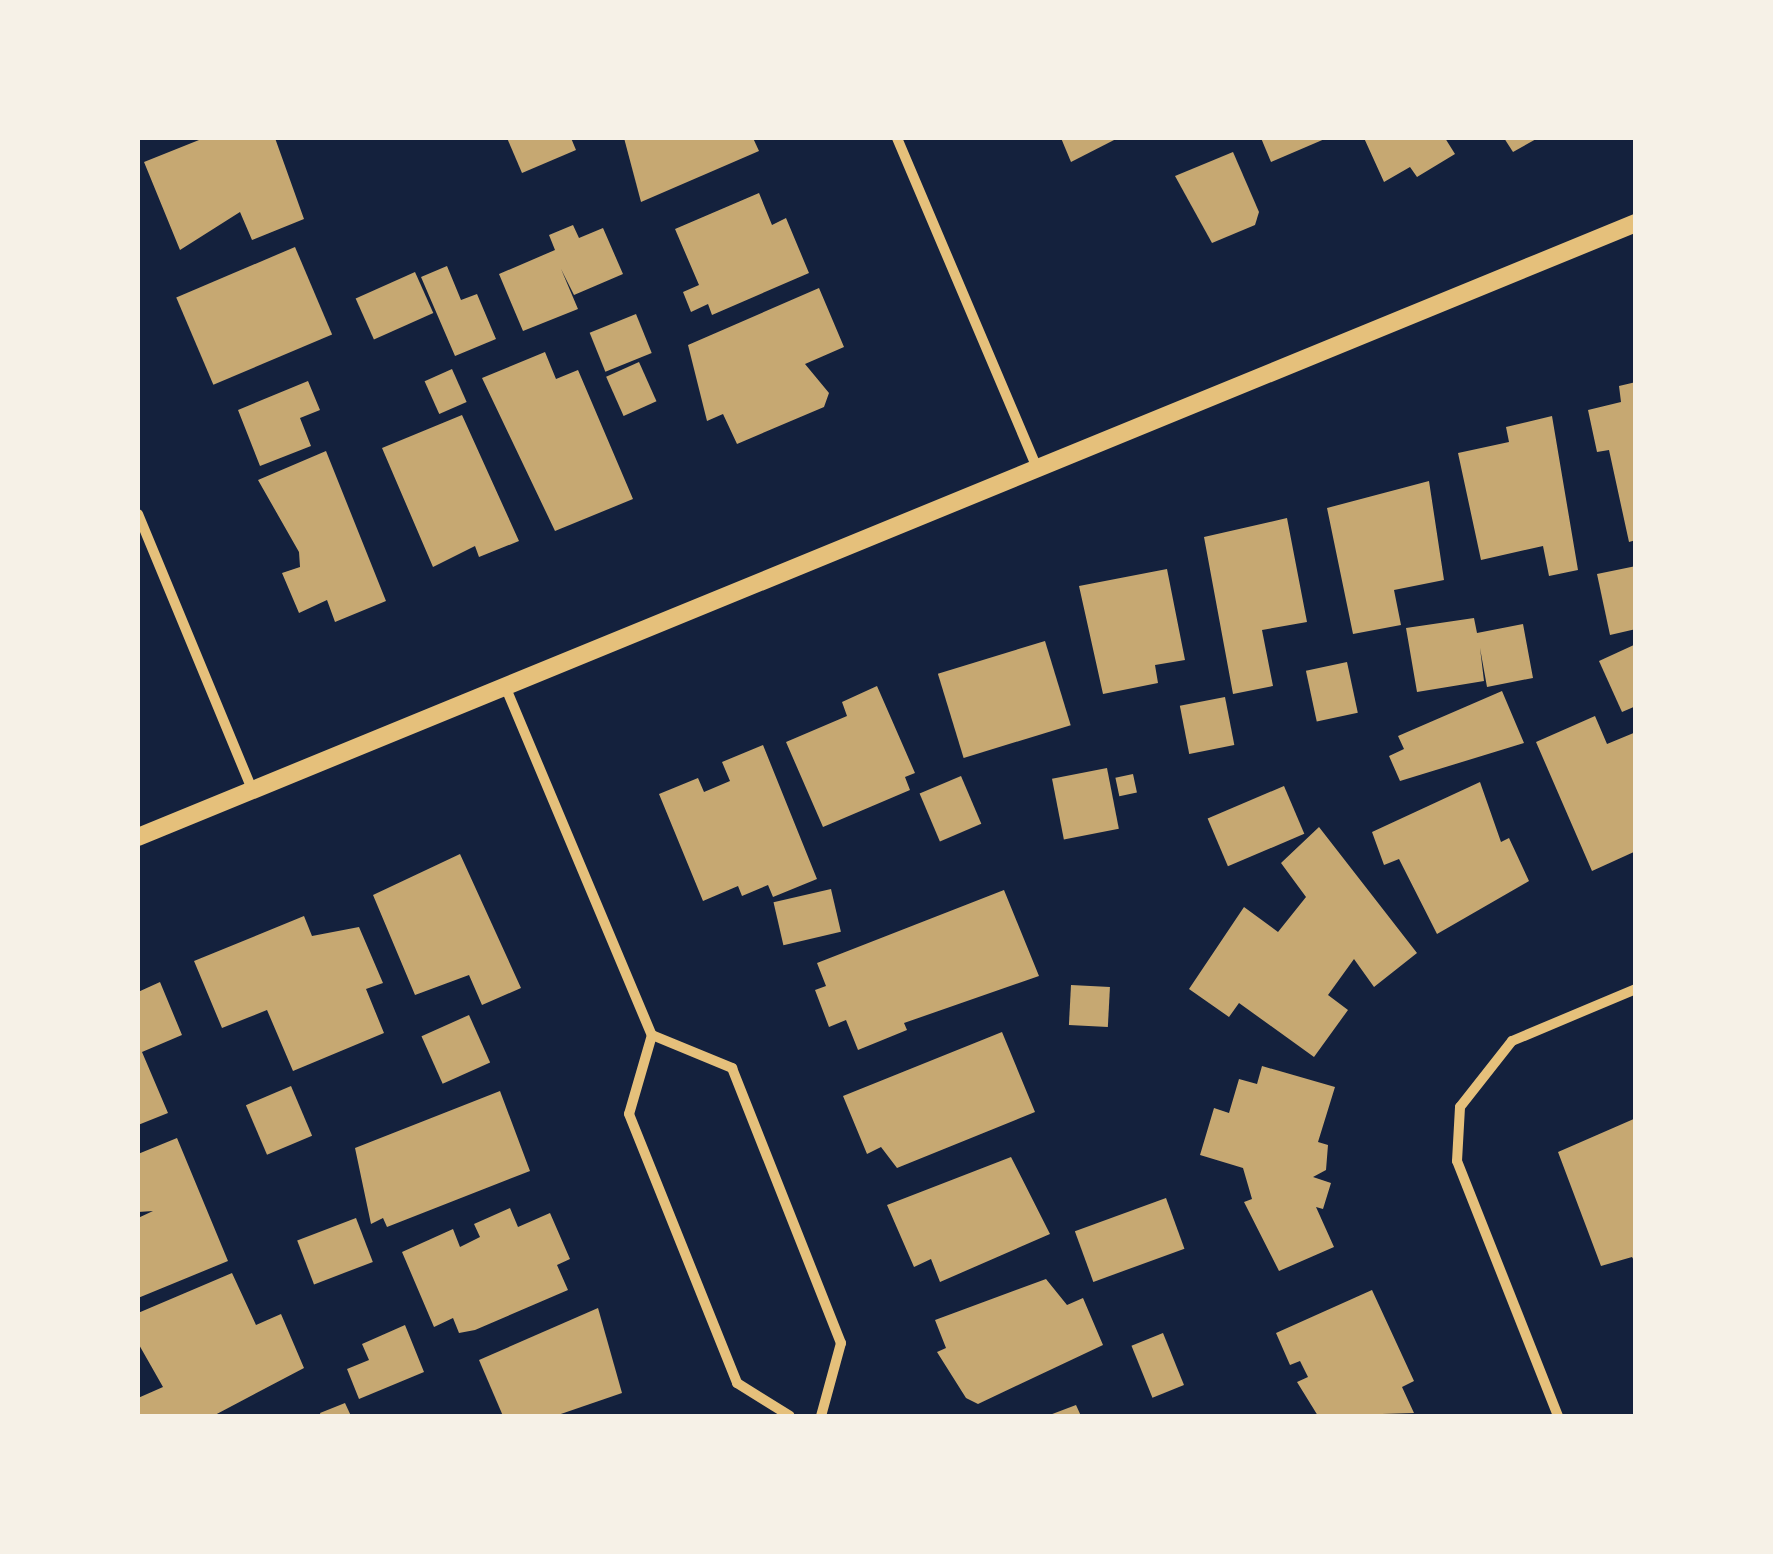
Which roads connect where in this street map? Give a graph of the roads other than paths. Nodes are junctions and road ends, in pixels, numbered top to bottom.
1 (896, 138) edge
2 (1636, 223) edge
3 (1036, 466) junction
4 (138, 514) edge
5 (505, 686) junction
6 (254, 793) junction
7 (138, 837) edge
8 (1636, 989) edge
9 (652, 1035) junction
10 (790, 1416) edge
11 (821, 1416) edge
12 (1558, 1416) edge

1 - 3 street
2 - 3 street
3 - 5 street
4 - 6 street
5 - 6 street
5 - 9 street
6 - 7 street
8 - 12 street
9 - 10 street
9 - 11 street

